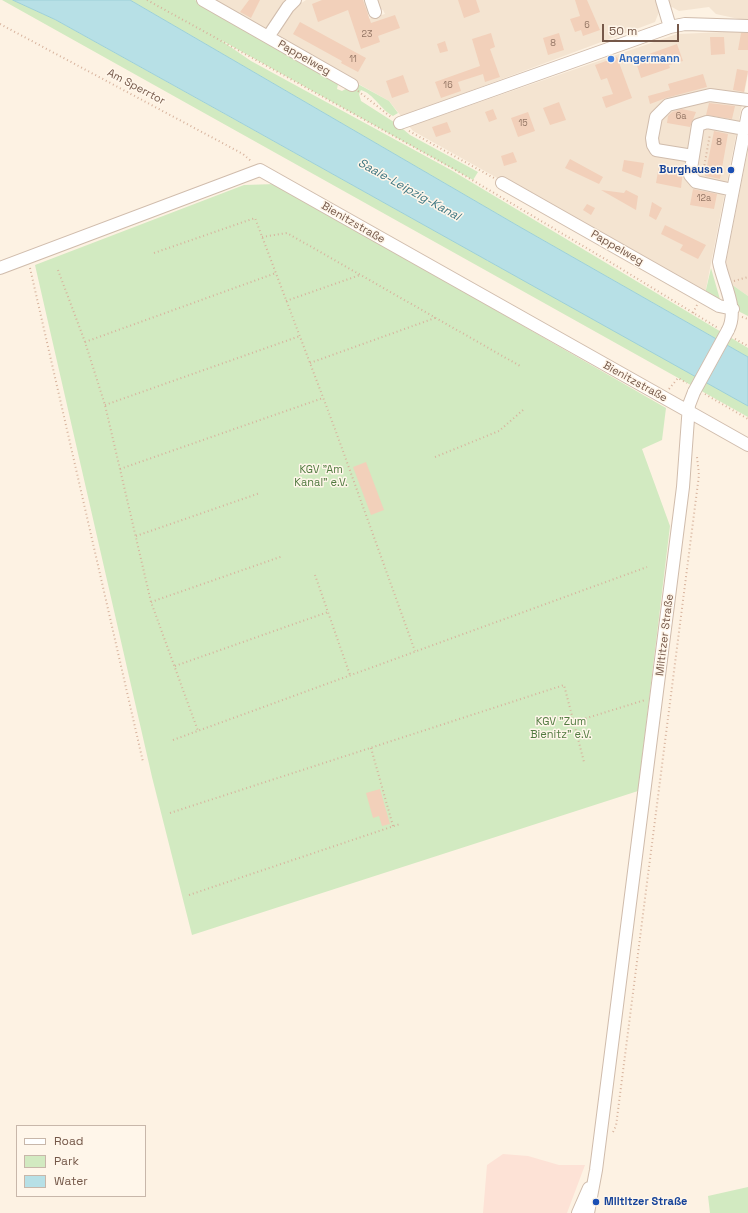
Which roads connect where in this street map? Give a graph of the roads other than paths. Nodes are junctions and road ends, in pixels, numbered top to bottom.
1 (203, 0) edge
2 (295, 0) edge
3 (371, 0) edge
4 (662, 0) edge
5 (375, 12) dead end
6 (748, 26) edge
7 (670, 27) junction
8 (268, 37) junction
9 (352, 85) road end
10 (748, 100) edge
11 (748, 113) edge
12 (400, 123) road end
13 (745, 129) junction
14 (693, 156) junction
15 (502, 183) road end
16 (733, 190) junction
17 (0, 268) edge
18 (733, 309) junction
19 (689, 412) junction
20 (748, 445) edge
21 (596, 1170) junction
22 (578, 1213) edge
23 (588, 1213) edge

1 - 8 street, Pappelweg
2 - 8 street
3 - 5 street
4 - 7 street
6 - 7 street
7 - 12 street
8 - 9 street, Pappelweg
10 - 14 street
11 - 13 street
13 - 14 street
13 - 16 street
14 - 16 street
15 - 18 street, Pappelweg
16 - 18 street
17 - 19 street, Bienitzstraße
18 - 19 street, Miltitzer Straße, bridge
19 - 20 street, Bienitzstraße
19 - 21 street, Miltitzer Straße
21 - 22 street, Miltitzer Straße
21 - 23 street, Miltitzer Straße

